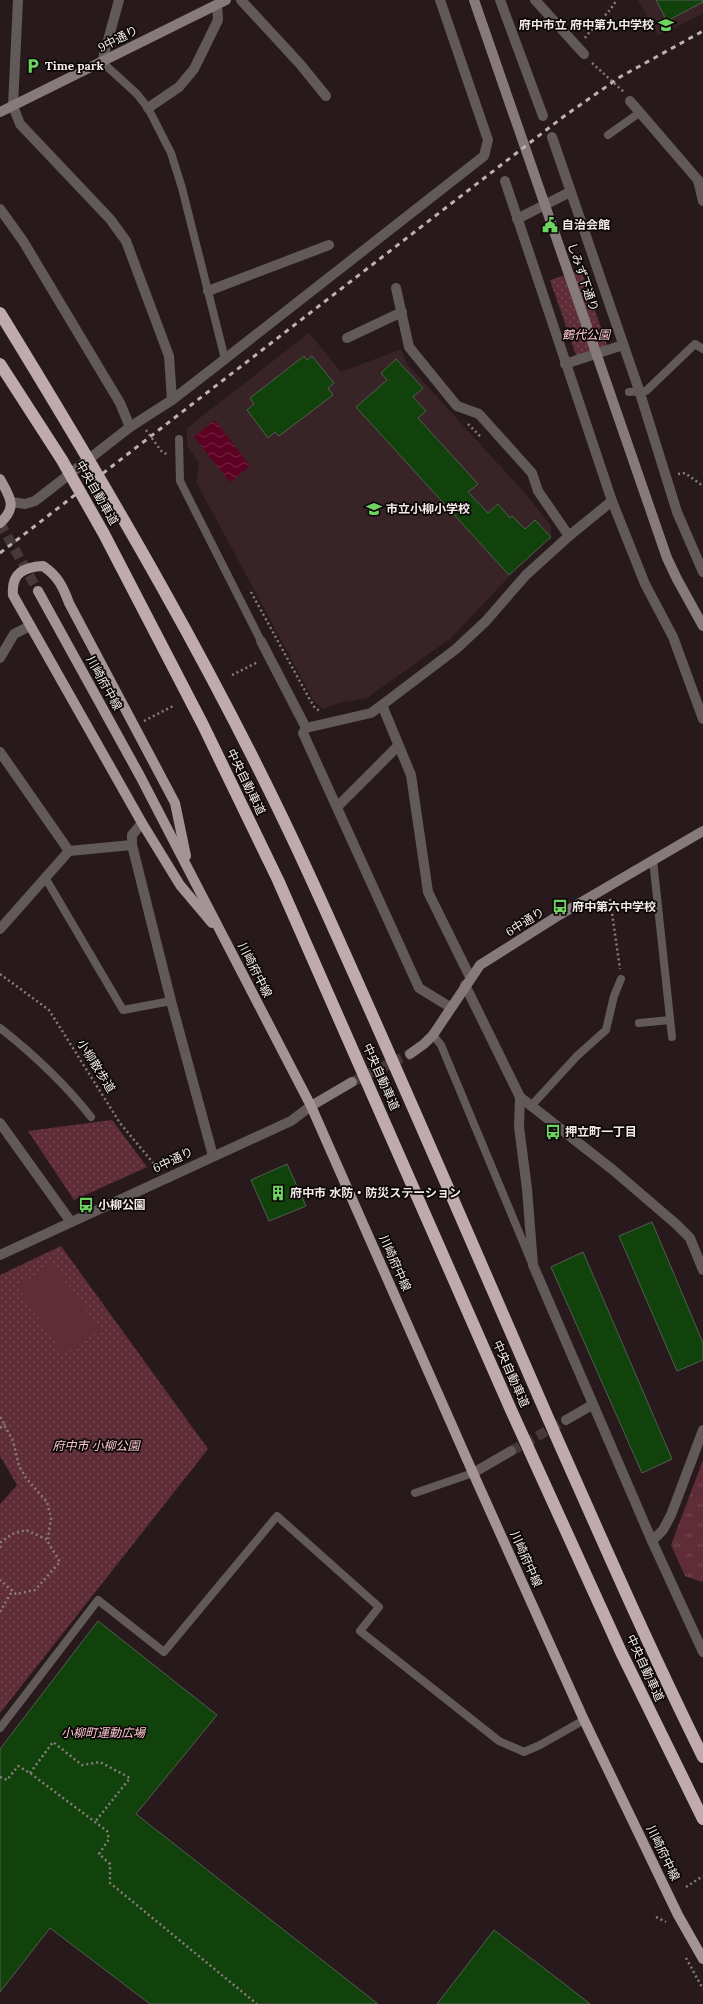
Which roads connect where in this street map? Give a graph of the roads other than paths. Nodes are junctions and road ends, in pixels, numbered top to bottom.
1 (18, 0) edge
2 (119, 0) edge
3 (226, 0) edge
4 (241, 0) edge
5 (440, 0) edge
6 (474, 0) edge
7 (500, 0) edge
8 (535, 0) edge
9 (217, 5) junction
10 (584, 54) road end
11 (102, 62) junction
12 (326, 96) dead end
13 (630, 100) dead end
14 (13, 106) junction
15 (148, 108) junction
16 (0, 112) edge
17 (639, 113) junction
18 (543, 116) dead end
19 (608, 135) dead end
20 (552, 136) dead end
21 (505, 181) dead end
22 (570, 192) junction
23 (703, 201) edge
24 (0, 209) edge
25 (517, 219) junction
26 (330, 246) dead end
27 (396, 288) dead end
28 (208, 291) junction
29 (402, 312) junction
30 (0, 313) edge
31 (346, 338) dead end
32 (623, 345) junction
33 (703, 349) edge
34 (225, 359) junction
35 (0, 364) edge
36 (565, 364) junction
37 (634, 391) junction
38 (172, 400) junction
39 (130, 427) junction
40 (179, 439) dead end
41 (0, 479) edge
42 (612, 501) junction
43 (11, 502) junction
44 (0, 523) edge
45 (569, 536) junction
46 (703, 572) edge
47 (38, 591) tunnel mouth
48 (30, 626) junction
49 (703, 626) edge
50 (261, 641) joint
51 (0, 658) edge
52 (382, 704) junction
53 (703, 719) edge
54 (306, 728) junction
55 (398, 746) junction
56 (0, 752) edge
57 (337, 808) junction
58 (142, 823) junction
59 (703, 831) edge
60 (132, 845) junction
61 (69, 850) junction
62 (653, 860) junction
63 (189, 869) junction
64 (46, 879) junction
65 (0, 929) edge
66 (224, 937) junction
67 (621, 979) road end
68 (468, 981) junction
69 (171, 1001) junction
70 (450, 1007) junction
71 (670, 1020) junction
72 (639, 1024) dead end
73 (0, 1028) edge
74 (433, 1035) junction
75 (672, 1037) dead end
76 (410, 1054) tunnel mouth
77 (352, 1082) tunnel mouth
78 (520, 1097) junction
79 (311, 1106) junction
80 (531, 1106) junction
81 (91, 1117) dead end
82 (0, 1123) edge
83 (213, 1156) junction
84 (72, 1222) junction
85 (0, 1255) edge
86 (533, 1266) junction
87 (703, 1270) edge
88 (592, 1405) junction
89 (566, 1420) tunnel mouth
90 (703, 1430) edge
91 (511, 1450) tunnel mouth
92 (473, 1473) junction
93 (415, 1493) dead end
94 (652, 1541) junction
95 (703, 1652) edge
96 (584, 1720) junction
97 (0, 1728) edge
98 (703, 1757) edge
99 (703, 1819) edge
100 (703, 1959) edge

1 - 14 street
2 - 11 street
3 - 9 street, 9中通り
4 - 12 street
5 - 34 street
6 - 49 street, しみず下通り
7 - 18 street
8 - 10 street
9 - 11 street, 9中通り
9 - 15 street
11 - 14 street, 9中通り
11 - 15 lane
13 - 17 street
14 - 16 street, 9中通り
14 - 38 street
15 - 28 lane
17 - 19 lane
17 - 23 street
20 - 22 street
21 - 25 street
22 - 25 street
22 - 32 street
24 - 39 street
25 - 36 street
26 - 28 street
27 - 29 street
28 - 34 lane
29 - 31 street
29 - 45 street
30 - 98 highway, 中央自動車道
32 - 36 street
32 - 37 street
33 - 37 lane
34 - 38 street
35 - 99 highway, 中央自動車道
36 - 42 street
37 - 46 street
38 - 39 street
39 - 43 street
40 - 50 lane
41 - 43 main road
42 - 45 street
42 - 53 street
43 - 44 main road
45 - 52 street
47 - 63 main road, 川崎府中線
48 - 51 street
48 - 58 main road
48 - 63 main road
50 - 54 street
52 - 54 street
52 - 55 street
54 - 57 street
55 - 57 street
55 - 68 street
56 - 61 street
57 - 70 street
58 - 60 street
58 - 66 main road
59 - 62 street, 6中通り
60 - 61 street
60 - 69 street
61 - 64 street
62 - 68 street, 6中通り
62 - 71 lane
63 - 66 main road, 川崎府中線
64 - 65 street
64 - 69 lane
66 - 79 main road, 川崎府中線
67 - 80 lane
68 - 70 street, 6中通り
68 - 78 street
69 - 83 street
70 - 74 street, 6中通り
71 - 72 lane
71 - 75 lane
73 - 81 lane
74 - 76 street, 6中通り
74 - 86 lane
77 - 79 street, 6中通り
78 - 80 street
78 - 86 street
79 - 83 street, 6中通り
79 - 92 main road, 川崎府中線
80 - 87 street
82 - 84 street
83 - 84 street, 6中通り
84 - 85 street, 6中通り
86 - 88 street
88 - 89 street
88 - 94 street
90 - 94 street
91 - 92 street
92 - 93 lane
92 - 96 main road, 川崎府中線
94 - 95 street
96 - 97 lane
96 - 100 main road, 川崎府中線

